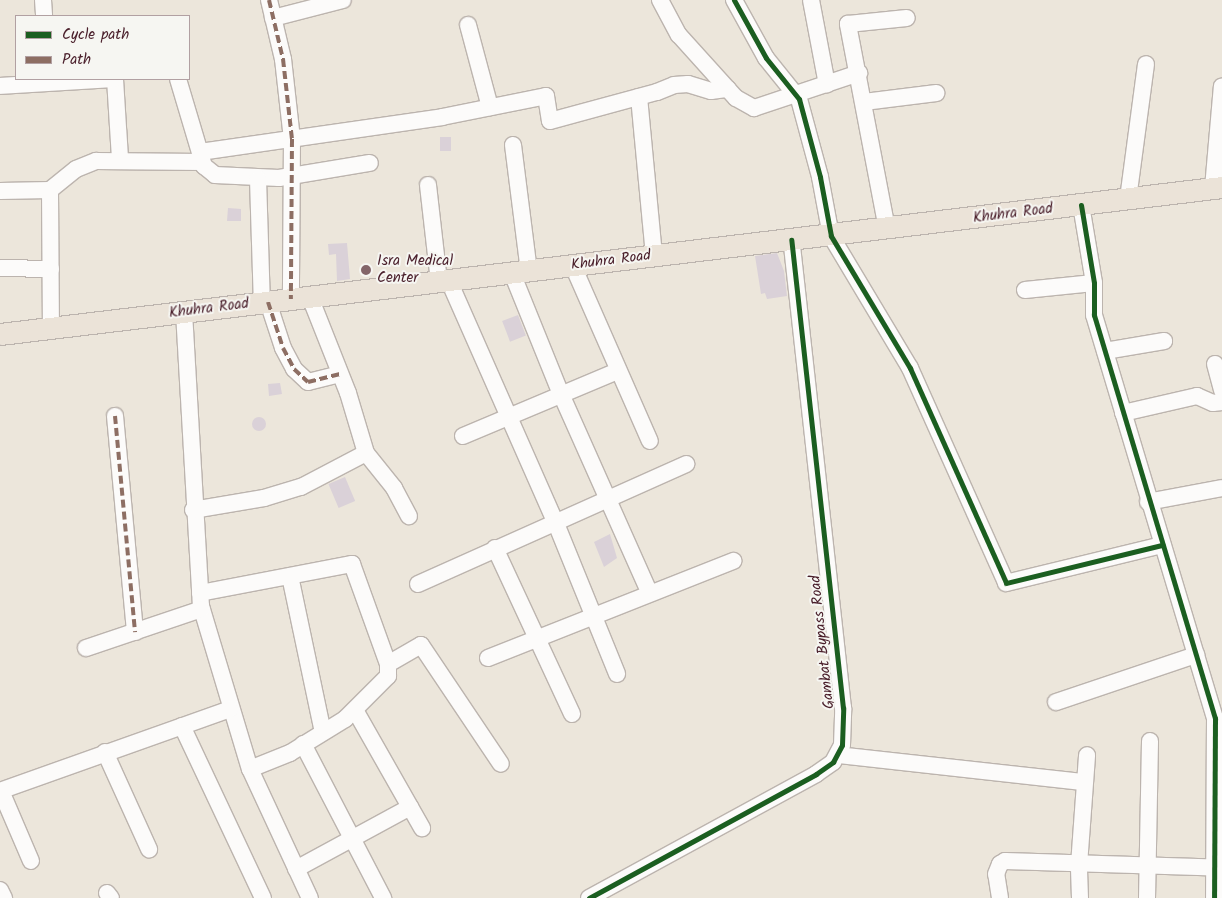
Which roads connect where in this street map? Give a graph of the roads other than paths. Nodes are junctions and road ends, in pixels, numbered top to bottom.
1 (43, 0) edge
2 (269, 0) edge
3 (343, 0) edge
4 (660, 0) edge
5 (734, 0) edge
6 (811, 0) edge
7 (44, 15) edge
8 (273, 18) junction
9 (906, 18) dead end
10 (468, 25) dead end
11 (1146, 64) dead end
12 (859, 73) junction
13 (81, 80) edge
14 (114, 80) edge
15 (178, 80) edge
16 (48, 81) edge
17 (828, 84) junction
18 (0, 86) edge
19 (1222, 86) edge
20 (728, 89) junction
21 (936, 93) dead end
22 (797, 96) junction
23 (639, 97) junction
24 (864, 102) junction
25 (490, 107) junction
26 (292, 139) junction
27 (513, 145) dead end
28 (201, 157) junction
29 (120, 159) junction
30 (370, 163) dead end
31 (293, 176) junction
32 (258, 179) junction
33 (428, 185) dead end
34 (1217, 188) edge
35 (50, 190) junction
36 (0, 191) edge
37 (1128, 199) junction
38 (1081, 205) junction
39 (887, 229) junction
40 (831, 236) junction
41 (790, 240) junction
42 (654, 256) junction
43 (573, 266) junction
44 (0, 268) edge
45 (51, 269) junction
46 (521, 272) junction
47 (444, 281) junction
48 (1094, 283) junction
49 (1025, 290) dead end
50 (301, 298) junction
51 (265, 302) junction
52 (184, 312) junction
53 (51, 328) junction
54 (0, 334) edge
55 (1164, 341) dead end
56 (1105, 352) junction
57 (1215, 364) dead end
58 (618, 370) junction
59 (340, 374) junction
60 (1222, 391) edge
61 (561, 394) junction
62 (1222, 402) edge
63 (1123, 413) junction
64 (115, 416) dead end
65 (508, 416) junction
66 (464, 436) dead end
67 (650, 441) dead end
68 (366, 453) junction
69 (686, 464) dead end
70 (1222, 488) edge
71 (607, 497) junction
72 (1148, 502) junction
73 (194, 510) junction
74 (409, 516) dead end
75 (555, 521) junction
76 (1162, 545) junction
77 (495, 548) junction
78 (733, 561) dead end
79 (290, 576) junction
80 (418, 584) dead end
81 (200, 592) junction
82 (650, 592) junction
83 (202, 609) junction
84 (593, 616) junction
85 (135, 632) junction
86 (537, 638) junction
87 (86, 648) dead end
88 (1196, 656) junction
89 (488, 658) dead end
90 (388, 664) junction
91 (617, 674) dead end
92 (1056, 702) dead end
93 (230, 709) junction
94 (355, 710) junction
95 (572, 714) dead end
96 (182, 726) junction
97 (323, 732) junction
98 (1150, 741) dead end
99 (303, 744) junction
100 (105, 752) junction
101 (838, 755) junction
102 (1088, 755) dead end
103 (501, 764) dead end
104 (250, 769) junction
105 (1084, 782) junction
106 (0, 791) edge
107 (410, 806) junction
108 (422, 828) dead end
109 (353, 839) junction
110 (149, 849) dead end
111 (31, 861) dead end
112 (1079, 865) junction
113 (1147, 866) junction
114 (1218, 868) edge
115 (296, 869) junction
116 (0, 890) edge
117 (4, 898) edge
118 (263, 898) edge
119 (310, 898) edge
120 (383, 898) edge
121 (589, 898) edge
122 (1000, 898) edge
123 (1080, 898) edge
124 (1147, 898) edge
125 (1214, 898) edge

1 - 7 street
2 - 8 street
3 - 8 street
4 - 20 street
5 - 22 street
6 - 17 street
8 - 26 street
9 - 12 street
10 - 25 street
11 - 37 street
12 - 17 street
12 - 24 street
13 - 16 street
14 - 29 street
15 - 28 street
16 - 18 street
17 - 22 street
19 - 34 street
20 - 22 street
20 - 23 street
21 - 24 street
22 - 40 street
23 - 25 street
23 - 42 street
24 - 39 street
25 - 26 street
26 - 28 street
26 - 31 street
27 - 46 street
28 - 29 street
28 - 32 street
29 - 35 street
30 - 31 street
31 - 32 street
31 - 50 street
32 - 51 street
33 - 47 street
34 - 37 main road, Khuhra Road
35 - 36 street
35 - 45 street
37 - 38 main road, Khuhra Road
38 - 39 main road, Khuhra Road
38 - 48 street
39 - 40 main road, Khuhra Road
40 - 41 main road, Khuhra Road
40 - 76 street
41 - 42 main road, Khuhra Road
41 - 101 street, Gambat Bypass Road
42 - 43 main road, Khuhra Road
43 - 46 main road, Khuhra Road
43 - 58 street
44 - 45 street
45 - 53 street
46 - 47 main road, Khuhra Road
46 - 61 street
47 - 50 main road, Khuhra Road
47 - 65 street
48 - 49 street
48 - 56 street
50 - 51 main road, Khuhra Road
50 - 59 street
51 - 52 main road, Khuhra Road
51 - 59 street
52 - 53 main road, Khuhra Road
52 - 73 street
53 - 54 main road, Khuhra Road
55 - 56 street
56 - 63 street
57 - 60 street
58 - 61 street
58 - 67 street
59 - 68 street
61 - 65 street
61 - 71 street
62 - 63 street
63 - 72 street
64 - 85 street
65 - 66 street
65 - 75 street
68 - 73 street
68 - 74 street
69 - 71 street
70 - 72 street
71 - 75 street
71 - 82 street
72 - 76 street
73 - 81 street
75 - 77 street
75 - 84 street
76 - 88 street
77 - 80 street
77 - 86 street
78 - 82 street
79 - 81 street
79 - 90 street
79 - 97 street
81 - 83 street
82 - 84 street
83 - 85 street
83 - 93 street
84 - 86 street
84 - 91 street
85 - 87 street
86 - 89 street
86 - 95 street
88 - 92 street
88 - 114 street
90 - 94 street
90 - 103 street
93 - 96 street
93 - 104 street
94 - 97 street
94 - 107 street
96 - 100 street
96 - 118 street
97 - 99 street
98 - 113 street
99 - 104 street
99 - 109 street
100 - 106 street
100 - 110 street
101 - 105 street
101 - 121 street
102 - 105 street
104 - 115 street
105 - 112 street
106 - 111 street
107 - 108 street
107 - 109 street
109 - 115 street
109 - 120 street
112 - 113 street
112 - 122 street
112 - 123 street
113 - 114 street
113 - 124 street
114 - 125 street
115 - 119 street
116 - 117 street

